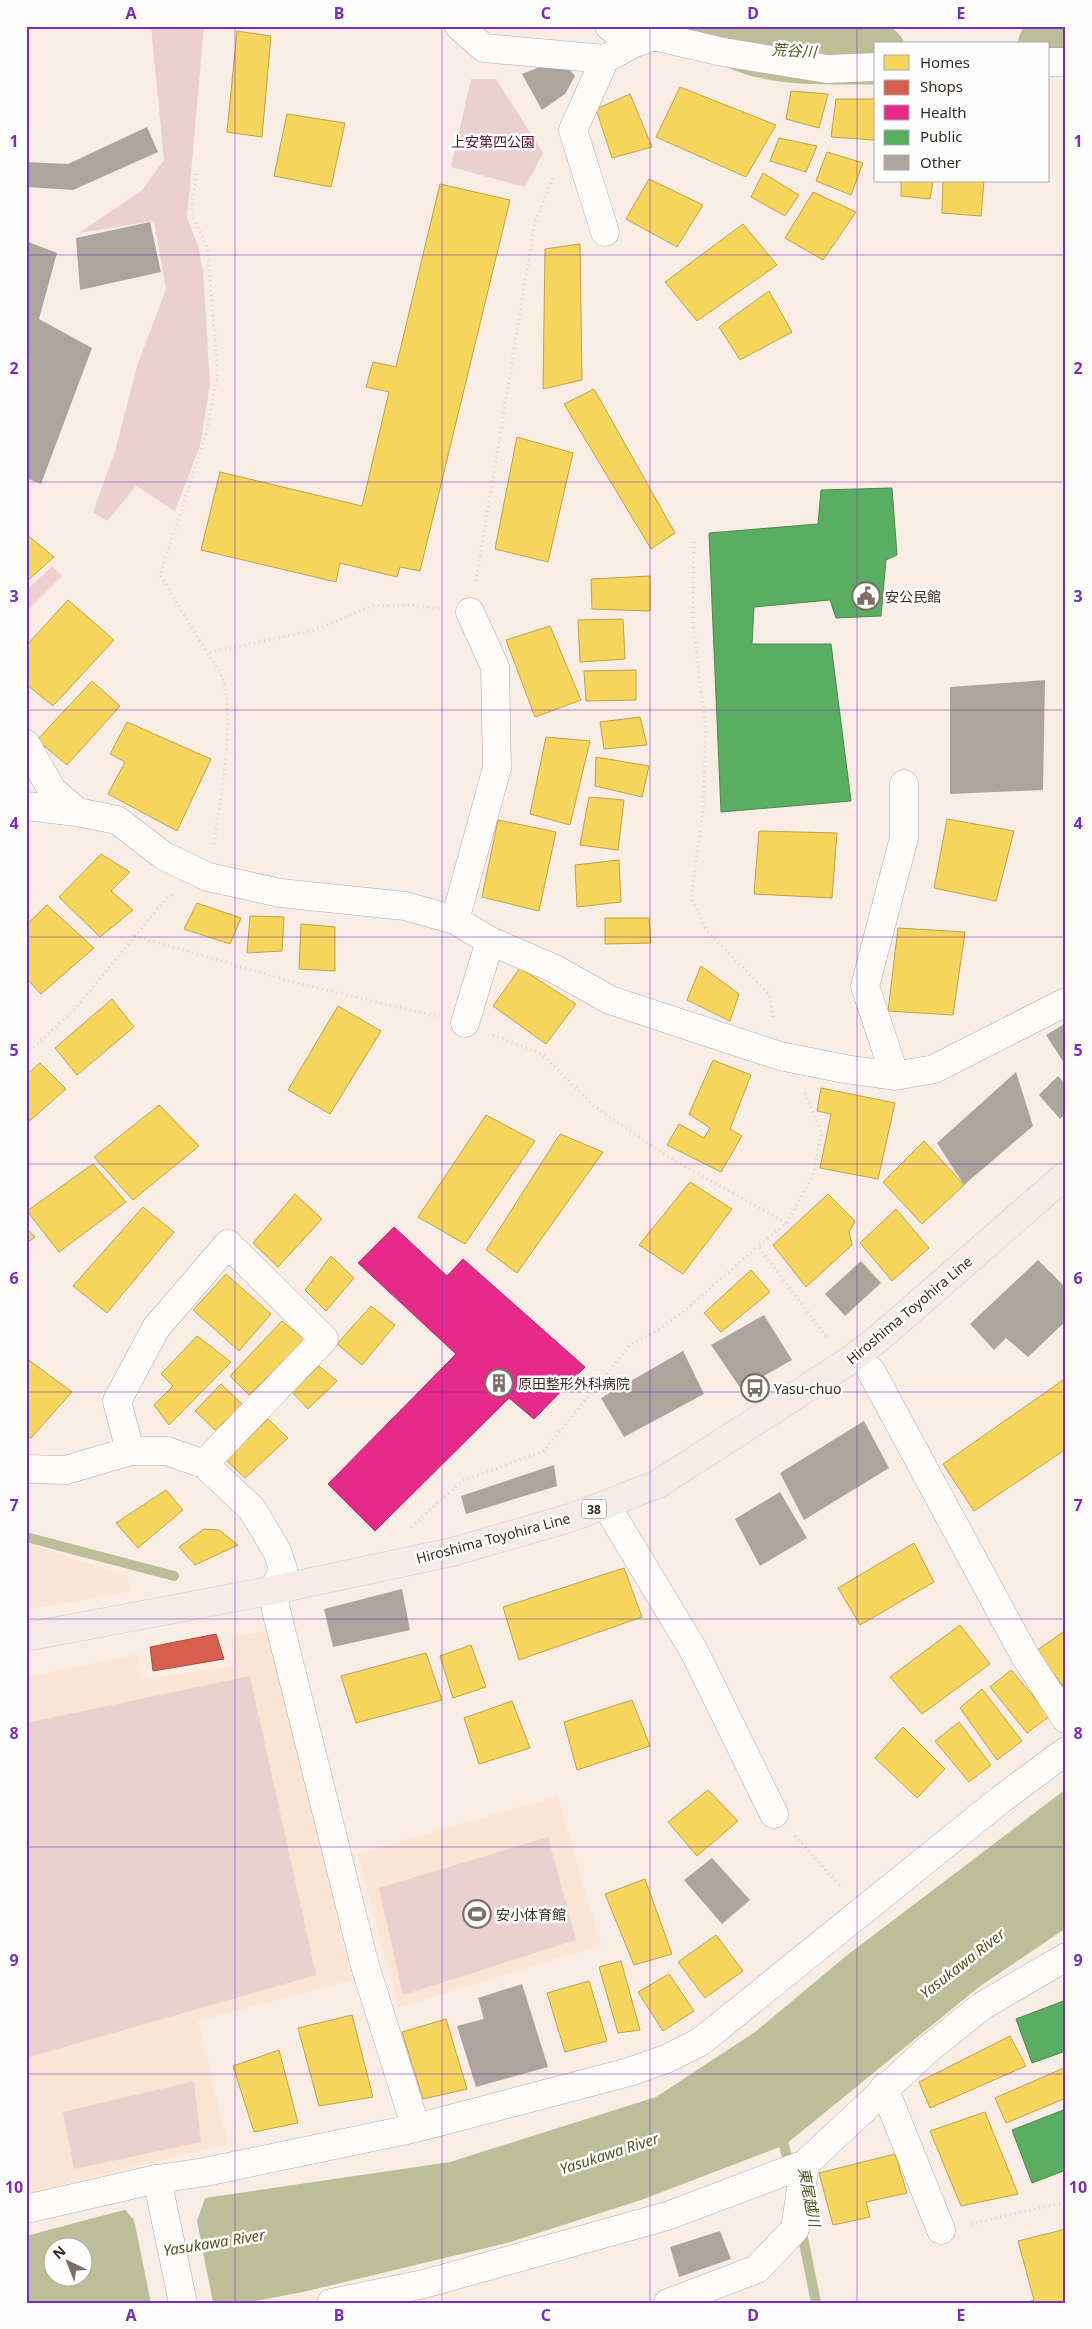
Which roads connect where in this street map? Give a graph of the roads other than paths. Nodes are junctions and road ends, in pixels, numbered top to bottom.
1 (459, 26) edge
2 (609, 26) edge
3 (650, 35) edge
4 (606, 59) junction
5 (1050, 62) edge
6 (1066, 62) edge
7 (874, 67) edge
8 (605, 232) dead end
9 (470, 612) road end
10 (26, 744) edge
11 (904, 784) dead end
12 (26, 806) edge
13 (77, 812) junction
14 (455, 920) junction
15 (490, 941) junction
16 (1066, 1002) edge
17 (465, 1023) dead end
18 (896, 1076) junction
19 (1066, 1175) edge
20 (871, 1370) dead end
21 (130, 1451) junction
22 (204, 1464) junction
23 (26, 1470) edge
24 (606, 1505) junction
25 (274, 1590) junction
26 (26, 1637) edge
27 (1066, 1719) edge
28 (1066, 1751) edge
29 (1066, 1769) edge
30 (1000, 1800) junction
31 (774, 1814) road end
32 (1066, 1957) edge
33 (884, 2088) junction
34 (416, 2128) junction
35 (805, 2164) junction
36 (157, 2179) junction
37 (26, 2209) edge
38 (941, 2230) road end
39 (183, 2303) edge
40 (331, 2303) edge
41 (668, 2303) edge

1 - 4 street
2 - 3 street
3 - 4 street
3 - 7 street
4 - 8 street
5 - 6 street
9 - 14 street
10 - 13 street
11 - 18 street
12 - 13 street
13 - 14 street
14 - 15 street
15 - 17 street
15 - 18 street
16 - 18 street
19 - 24 main road, Hiroshima Toyohira Line / 38
20 - 27 street
21 - 22 street
21 - 22 street
21 - 23 street
22 - 25 street
24 - 25 main road, Hiroshima Toyohira Line / 38
24 - 31 street
25 - 26 main road, Hiroshima Toyohira Line / 38
25 - 34 street
28 - 30 street
29 - 30 street
30 - 34 street
32 - 33 street
33 - 35 street
33 - 38 street
34 - 36 street
35 - 40 street
35 - 41 street
36 - 37 street
36 - 39 street

